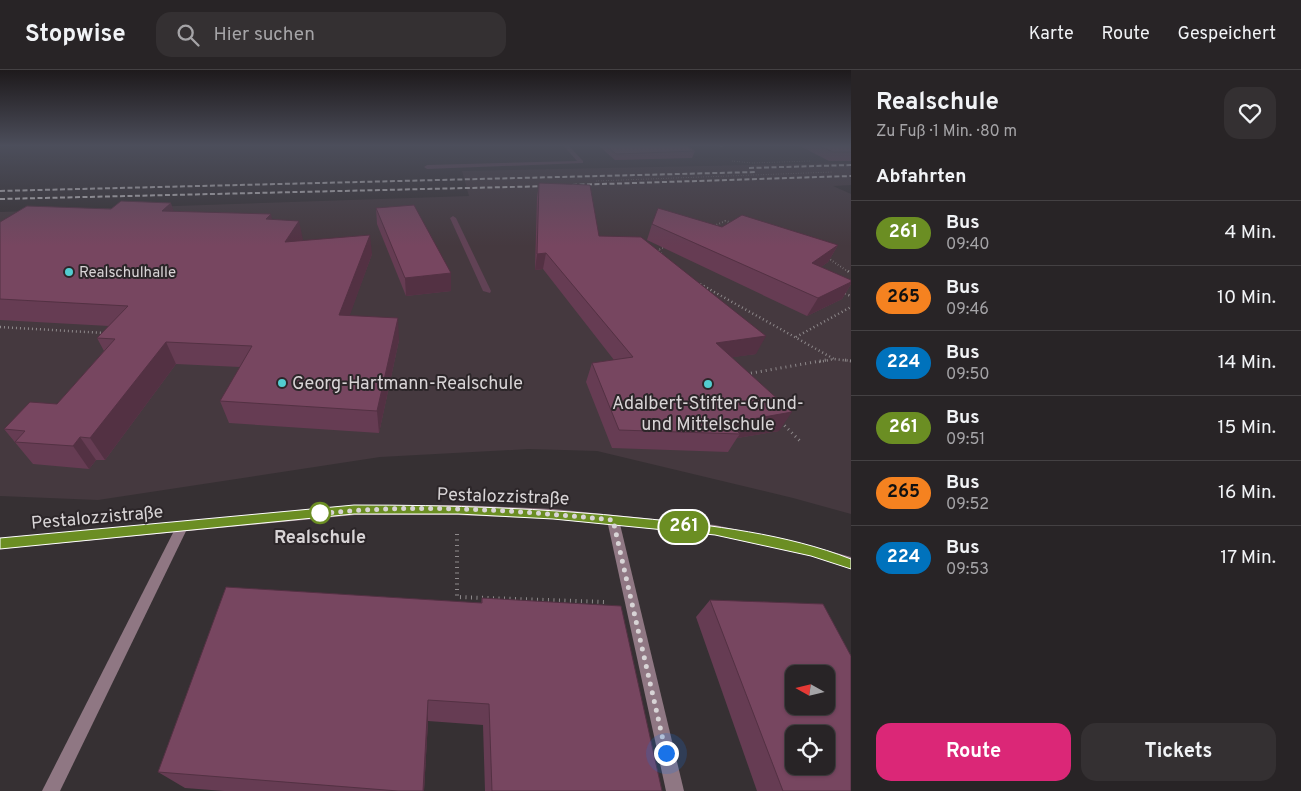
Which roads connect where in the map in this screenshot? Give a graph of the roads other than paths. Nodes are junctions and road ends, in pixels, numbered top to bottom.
1 (613, 520) junction
2 (182, 527) junction
3 (0, 544) edge
4 (851, 563) edge
5 (51, 791) edge
6 (674, 791) edge

1 - 2 street, Pestalozzistraße
1 - 4 street, Pestalozzistraße
1 - 6 street
2 - 3 street, Pestalozzistraße
2 - 5 street

